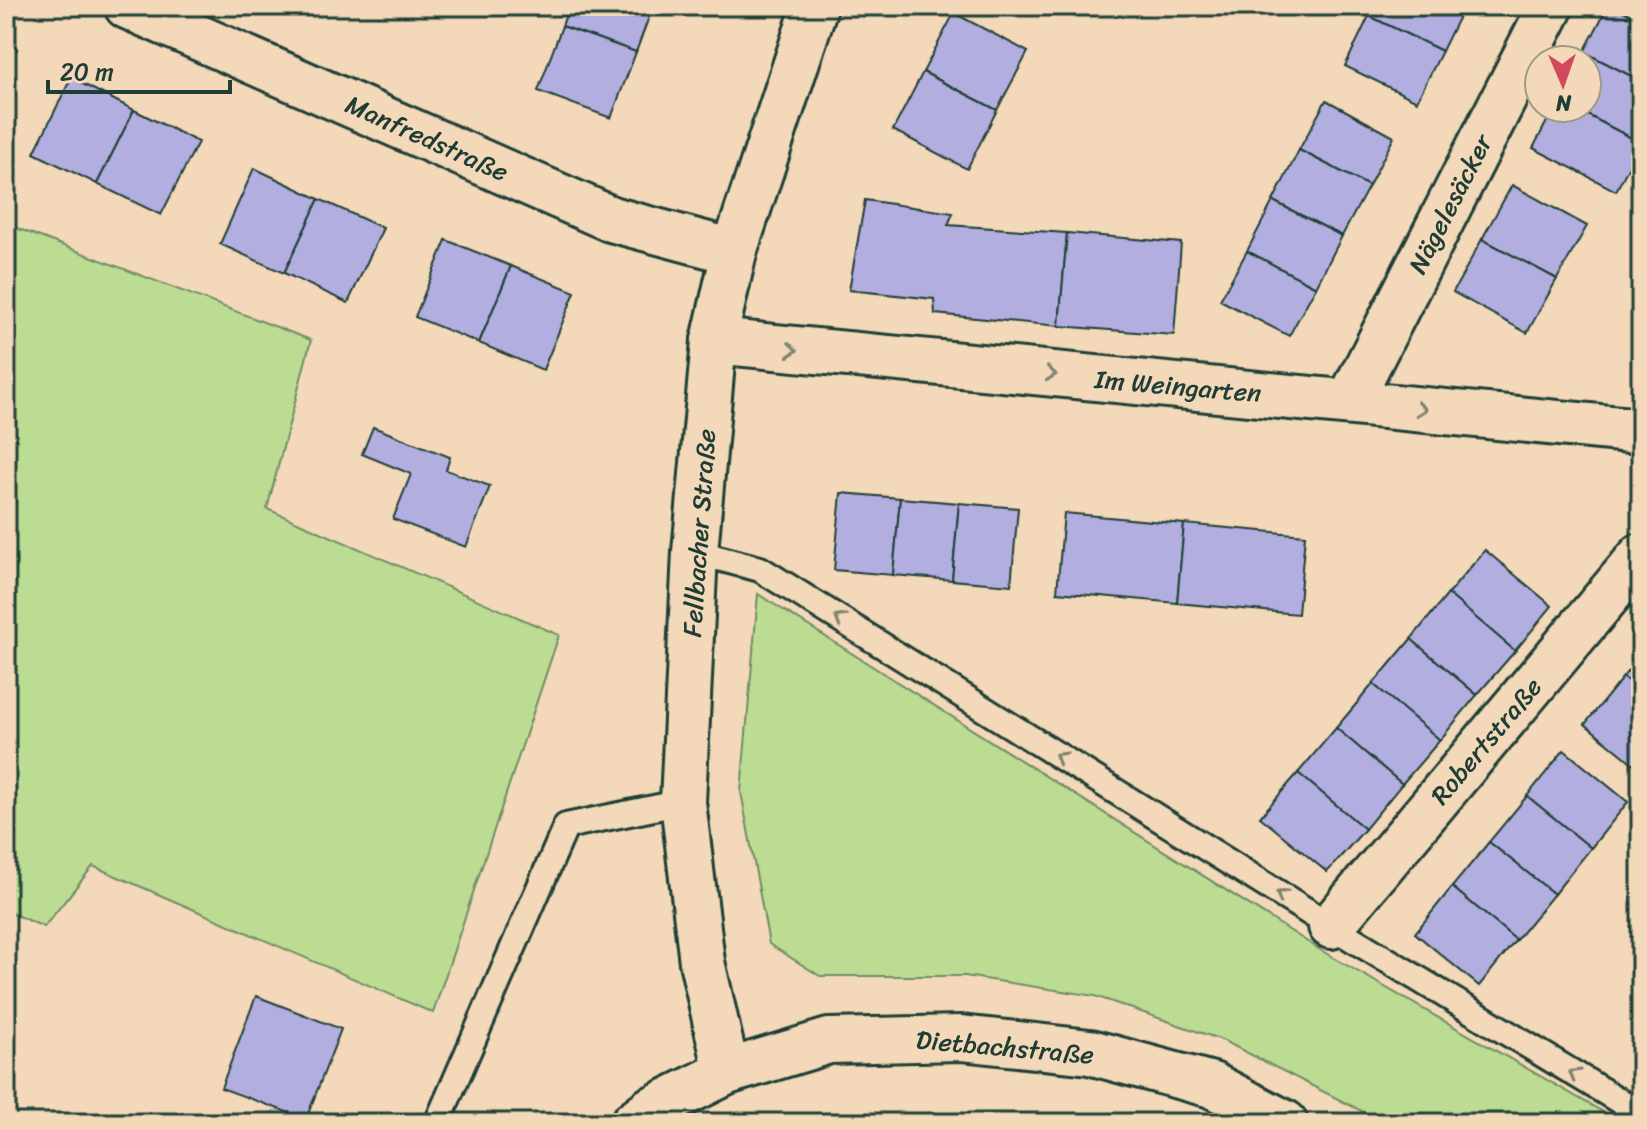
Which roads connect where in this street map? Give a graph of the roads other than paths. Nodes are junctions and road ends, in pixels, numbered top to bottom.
1 (127, 6) edge
2 (815, 6) edge
3 (1551, 6) edge
4 (734, 252) junction
5 (714, 341) junction
6 (1349, 402) junction
7 (1641, 431) edge
8 (695, 552) junction
9 (1641, 556) edge
10 (683, 802) junction
11 (1331, 926) junction
12 (727, 1072) junction
13 (1641, 1114) edge
14 (437, 1123) edge
15 (633, 1123) edge
16 (1285, 1123) edge

1 - 4 street, Manfredstraße
2 - 4 street, Fellbacher Straße
3 - 6 street, Nägelesäcker
4 - 5 street, Fellbacher Straße
5 -> 6 street, Im Weingarten
5 - 8 street, Fellbacher Straße
6 -> 7 street, Im Weingarten
8 - 10 street, Fellbacher Straße
11 -> 8 lane
9 - 11 street, Robertstraße
10 - 12 street, Fellbacher Straße
10 - 14 lane
13 -> 11 lane
12 - 15 street, Dietbachstraße
12 - 16 street, Dietbachstraße

